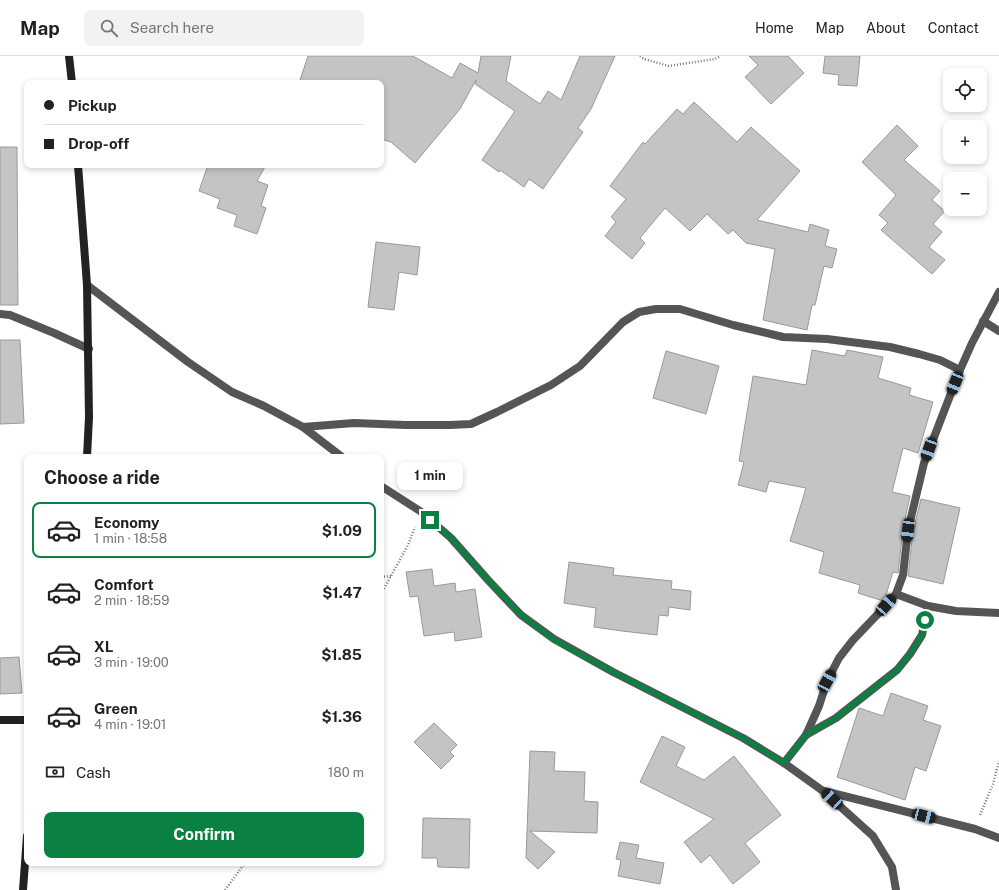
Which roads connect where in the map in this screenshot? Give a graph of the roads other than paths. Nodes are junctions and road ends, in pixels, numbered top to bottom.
1 (69, 56) edge
2 (72, 80) edge
3 (78, 168) edge
4 (87, 285) junction
5 (999, 292) edge
6 (0, 314) edge
7 (984, 320) junction
8 (999, 331) edge
9 (89, 349) junction
10 (960, 370) junction
11 (303, 427) junction
12 (87, 454) edge
13 (338, 454) edge
14 (384, 488) edge
15 (896, 594) junction
16 (928, 606) junction
17 (999, 613) edge
18 (0, 720) edge
19 (24, 720) edge
20 (806, 735) junction
21 (784, 763) junction
22 (823, 791) junction
23 (999, 838) edge
24 (25, 866) edge
25 (23, 890) edge
26 (896, 890) edge

1 - 2 main road
3 - 4 main road
4 - 9 main road
4 - 11 street
5 - 7 street
6 - 9 street
7 - 8 street
7 - 10 street
9 - 12 main road
10 - 11 street
10 - 15 street
11 - 13 street
14 - 21 street
15 - 16 street
15 - 20 street
16 - 17 street
16 - 20 street
18 - 19 main road
20 - 21 street
21 - 22 street
22 - 23 street
22 - 26 street
24 - 25 main road

